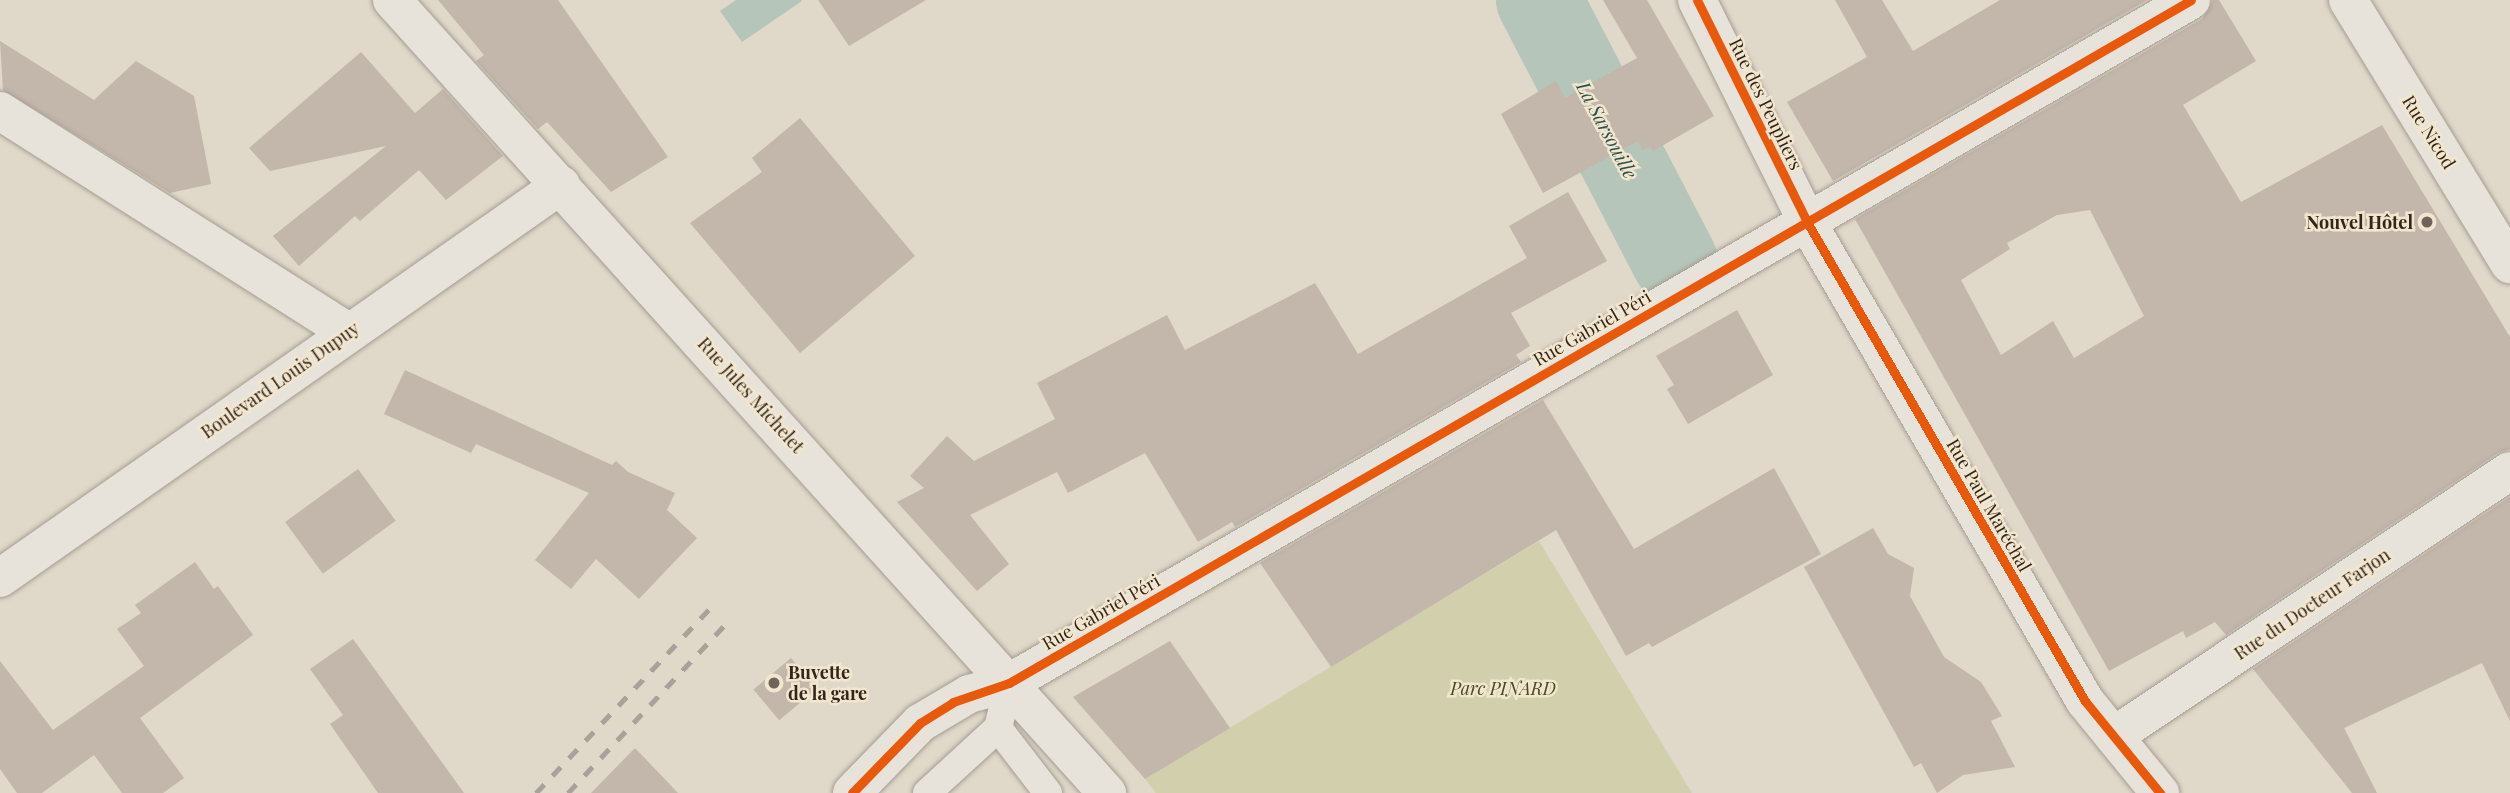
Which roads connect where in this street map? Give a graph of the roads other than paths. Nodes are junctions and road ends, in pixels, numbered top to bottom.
1 (392, 0) edge
2 (1697, 0) edge
3 (2191, 0) edge
4 (2348, 0) edge
5 (0, 111) edge
6 (561, 185) junction
7 (1807, 222) junction
8 (2510, 264) edge
9 (348, 332) junction
10 (2510, 471) edge
11 (0, 578) edge
12 (1009, 683) junction
13 (998, 728) junction
14 (2113, 737) junction
15 (852, 793) edge
16 (927, 793) edge
17 (1048, 793) edge
18 (1107, 793) edge
19 (2160, 793) edge

1 - 6 street, Rue Jules Michelet
2 - 7 street, Rue des Peupliers
3 - 7 street, Rue Gabriel Péri
4 - 8 street, Rue Nicod
5 - 9 street
6 - 9 street, Boulevard Louis Dupuy
6 - 12 street, Rue Jules Michelet
7 - 12 street, Rue Gabriel Péri
7 - 14 street, Rue Paul Maréchal
9 - 11 street, Boulevard Louis Dupuy
10 - 14 street, Rue du Docteur Farjon
12 - 13 lane
12 - 15 street, Rue Gabriel Péri
12 - 18 street, Rue Jules Michelet
13 - 16 lane
13 - 17 lane
14 - 19 street, Rue Paul Maréchal

